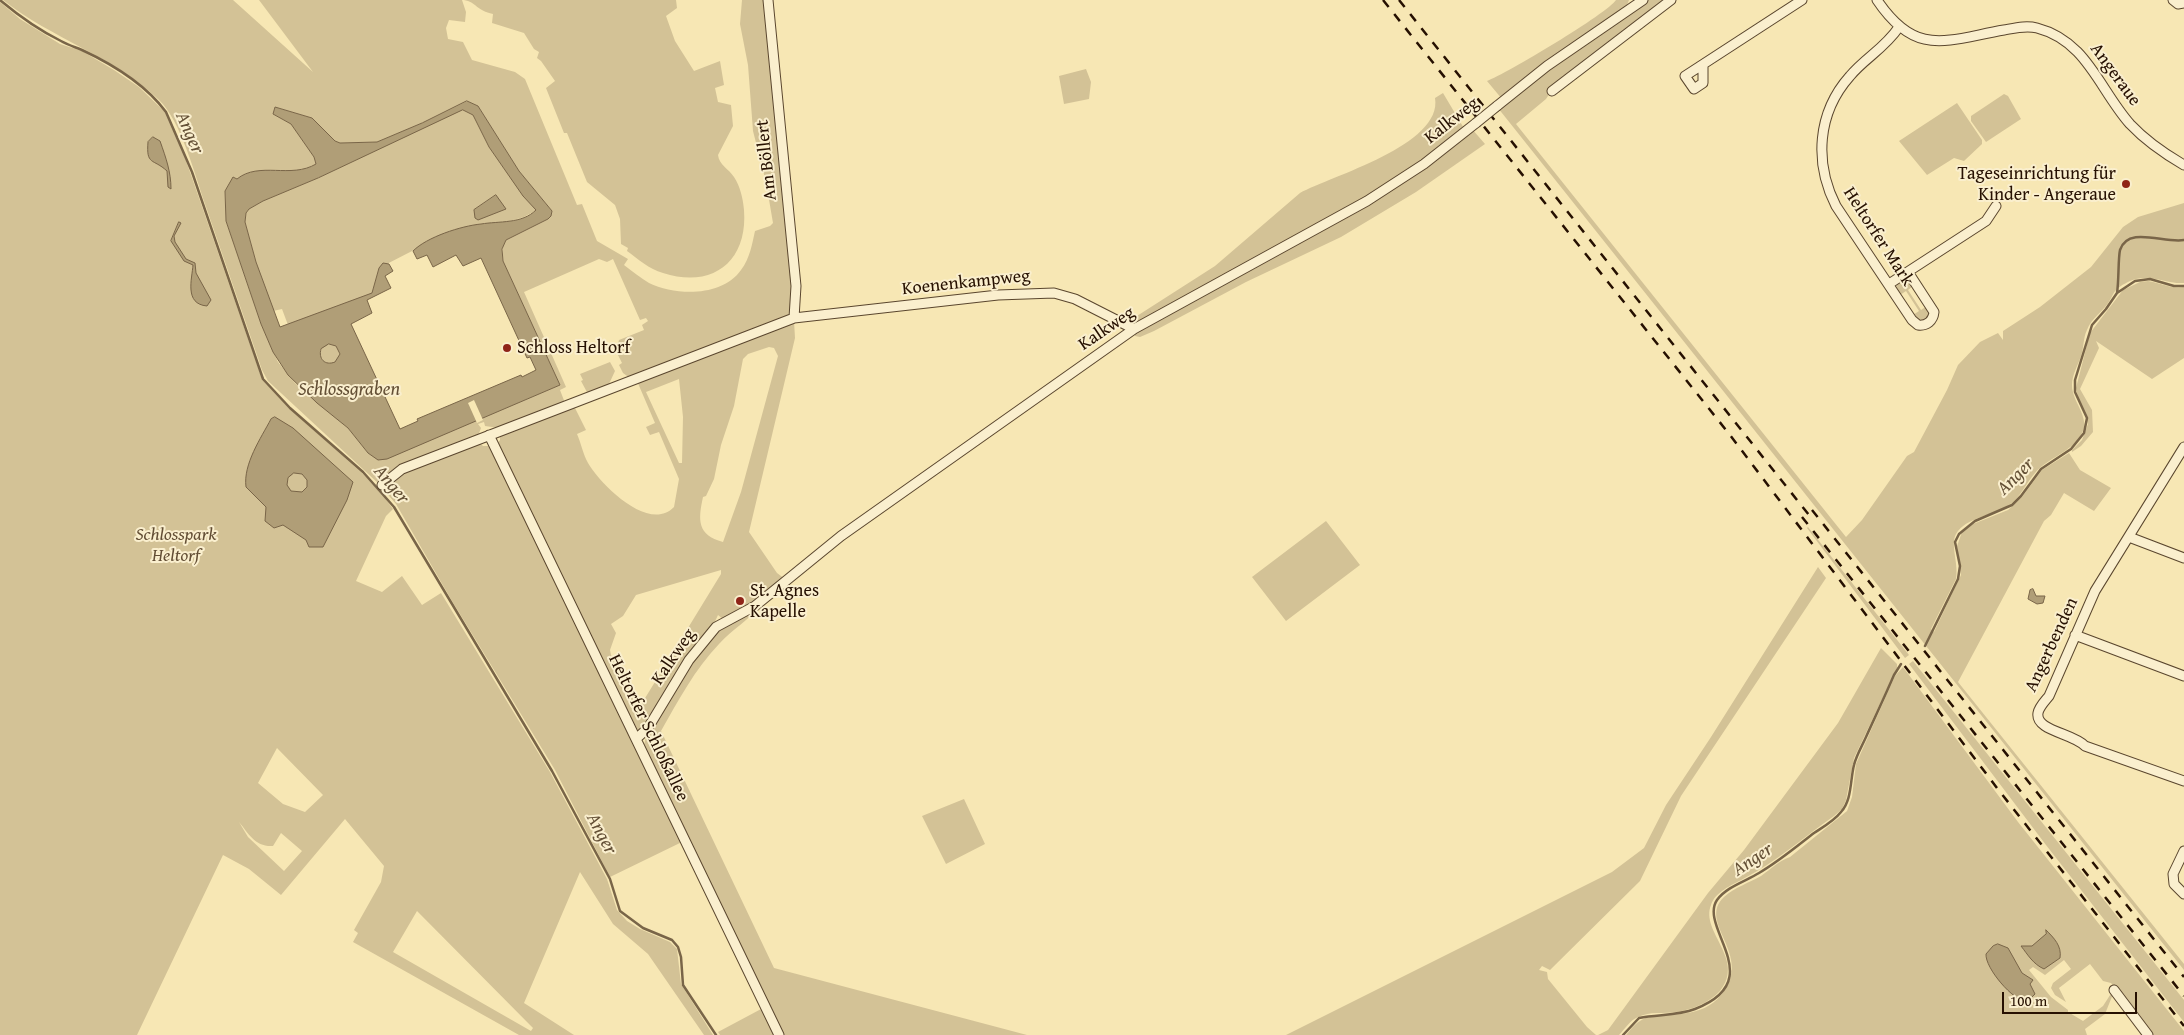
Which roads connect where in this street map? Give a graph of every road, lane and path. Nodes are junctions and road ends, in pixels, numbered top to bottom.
1 (768, 0) edge
2 (1671, 0) edge
3 (1802, 0) edge
4 (1877, 0) edge
5 (2173, 0) edge
6 (1639, 1) edge
7 (2184, 3) edge
8 (1899, 27) junction
9 (1703, 65) dead end
10 (1552, 91) dead end
11 (2184, 165) edge
12 (1996, 206) dead end
13 (1908, 272) junction
14 (1889, 284) junction
15 (794, 318) junction
16 (1134, 329) junction
17 (489, 435) junction
18 (2184, 447) edge
19 (382, 485) dead end
20 (2129, 537) junction
21 (2184, 558) edge
22 (2074, 635) junction
23 (2184, 676) edge
24 (636, 739) junction
25 (2184, 781) edge
26 (2184, 851) edge
27 (2184, 894) edge
28 (2114, 990) dead end
29 (778, 1035) edge
30 (2148, 1035) edge

1 - 15 street, Am Böllert
2 - 10 street
3 - 9 street
4 - 8 street, Angeraue
5 - 7 street
6 - 16 street, Kalkweg, bridge
8 - 11 street, Angeraue
8 - 14 street, Heltorfer Mark
12 - 13 street
13 - 14 street
13 - 14 street, Heltorfer Mark
15 - 16 street, Koenenkampweg
15 - 17 street
16 - 24 street, Kalkweg
17 - 19 street
17 - 24 street, Heltorfer Schloßallee
18 - 20 street, Angerbenden
20 - 21 street
20 - 22 street, Angerbenden
22 - 23 street
22 - 25 street, Angerbenden
24 - 29 street, Heltorfer Schloßallee
26 - 27 street
28 - 30 street

